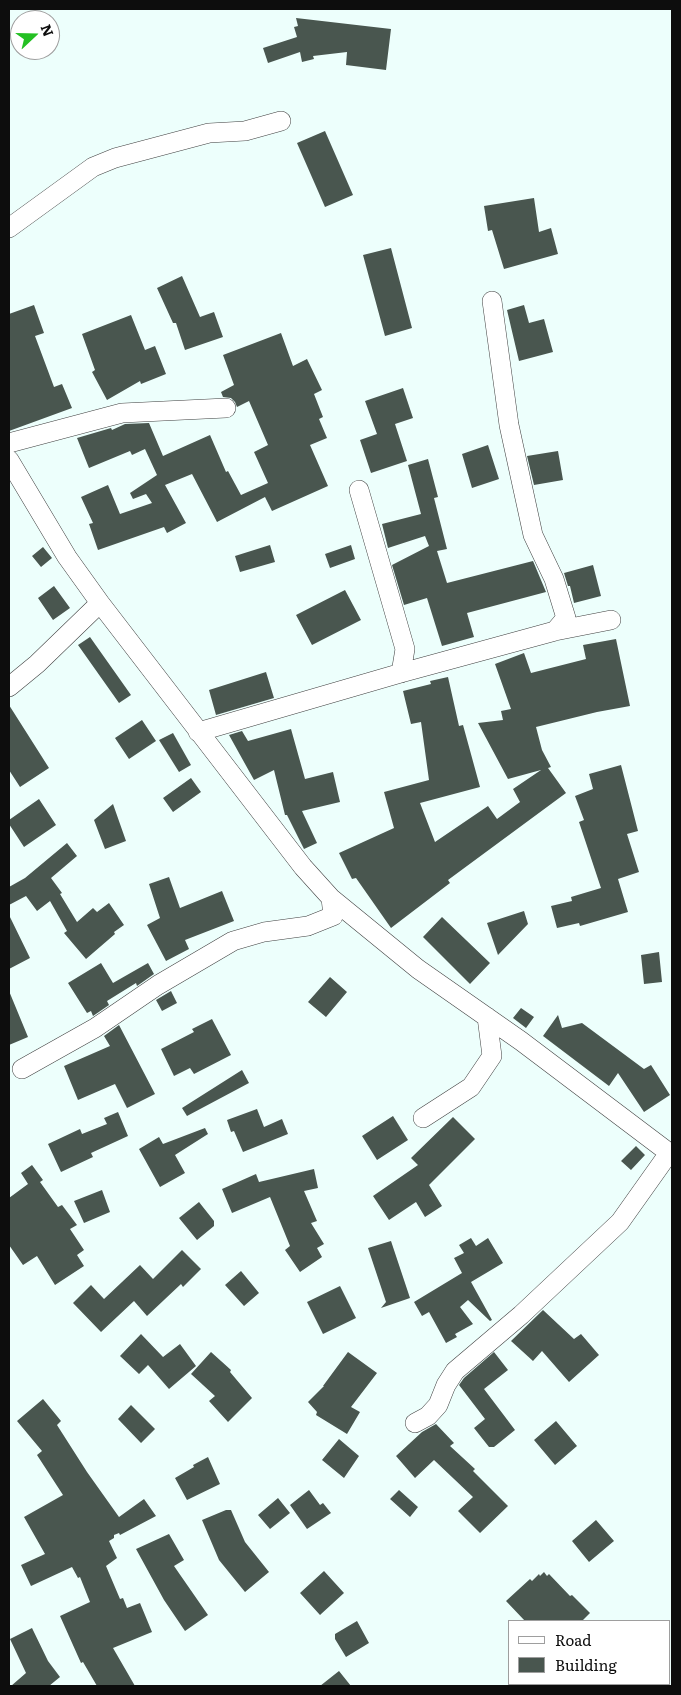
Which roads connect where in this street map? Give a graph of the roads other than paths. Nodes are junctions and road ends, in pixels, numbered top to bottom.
1 (282, 121) dead end
2 (9, 228) edge
3 (492, 301) dead end
4 (226, 408) dead end
5 (9, 443) edge
6 (9, 460) edge
7 (359, 490) dead end
8 (100, 603) junction
9 (611, 620) dead end
10 (555, 631) junction
11 (401, 673) junction
12 (9, 687) edge
13 (198, 732) junction
14 (331, 898) junction
15 (487, 1017) junction
16 (22, 1069) dead end
17 (423, 1118) dead end
18 (671, 1154) edge
19 (415, 1423) dead end

1 - 2 street
3 - 10 street
4 - 5 street
6 - 8 street
7 - 11 street
8 - 12 street
8 - 13 street
9 - 10 street
10 - 11 street
11 - 13 street
13 - 14 street
14 - 15 street
14 - 16 street
15 - 17 street
15 - 18 street
18 - 19 street

